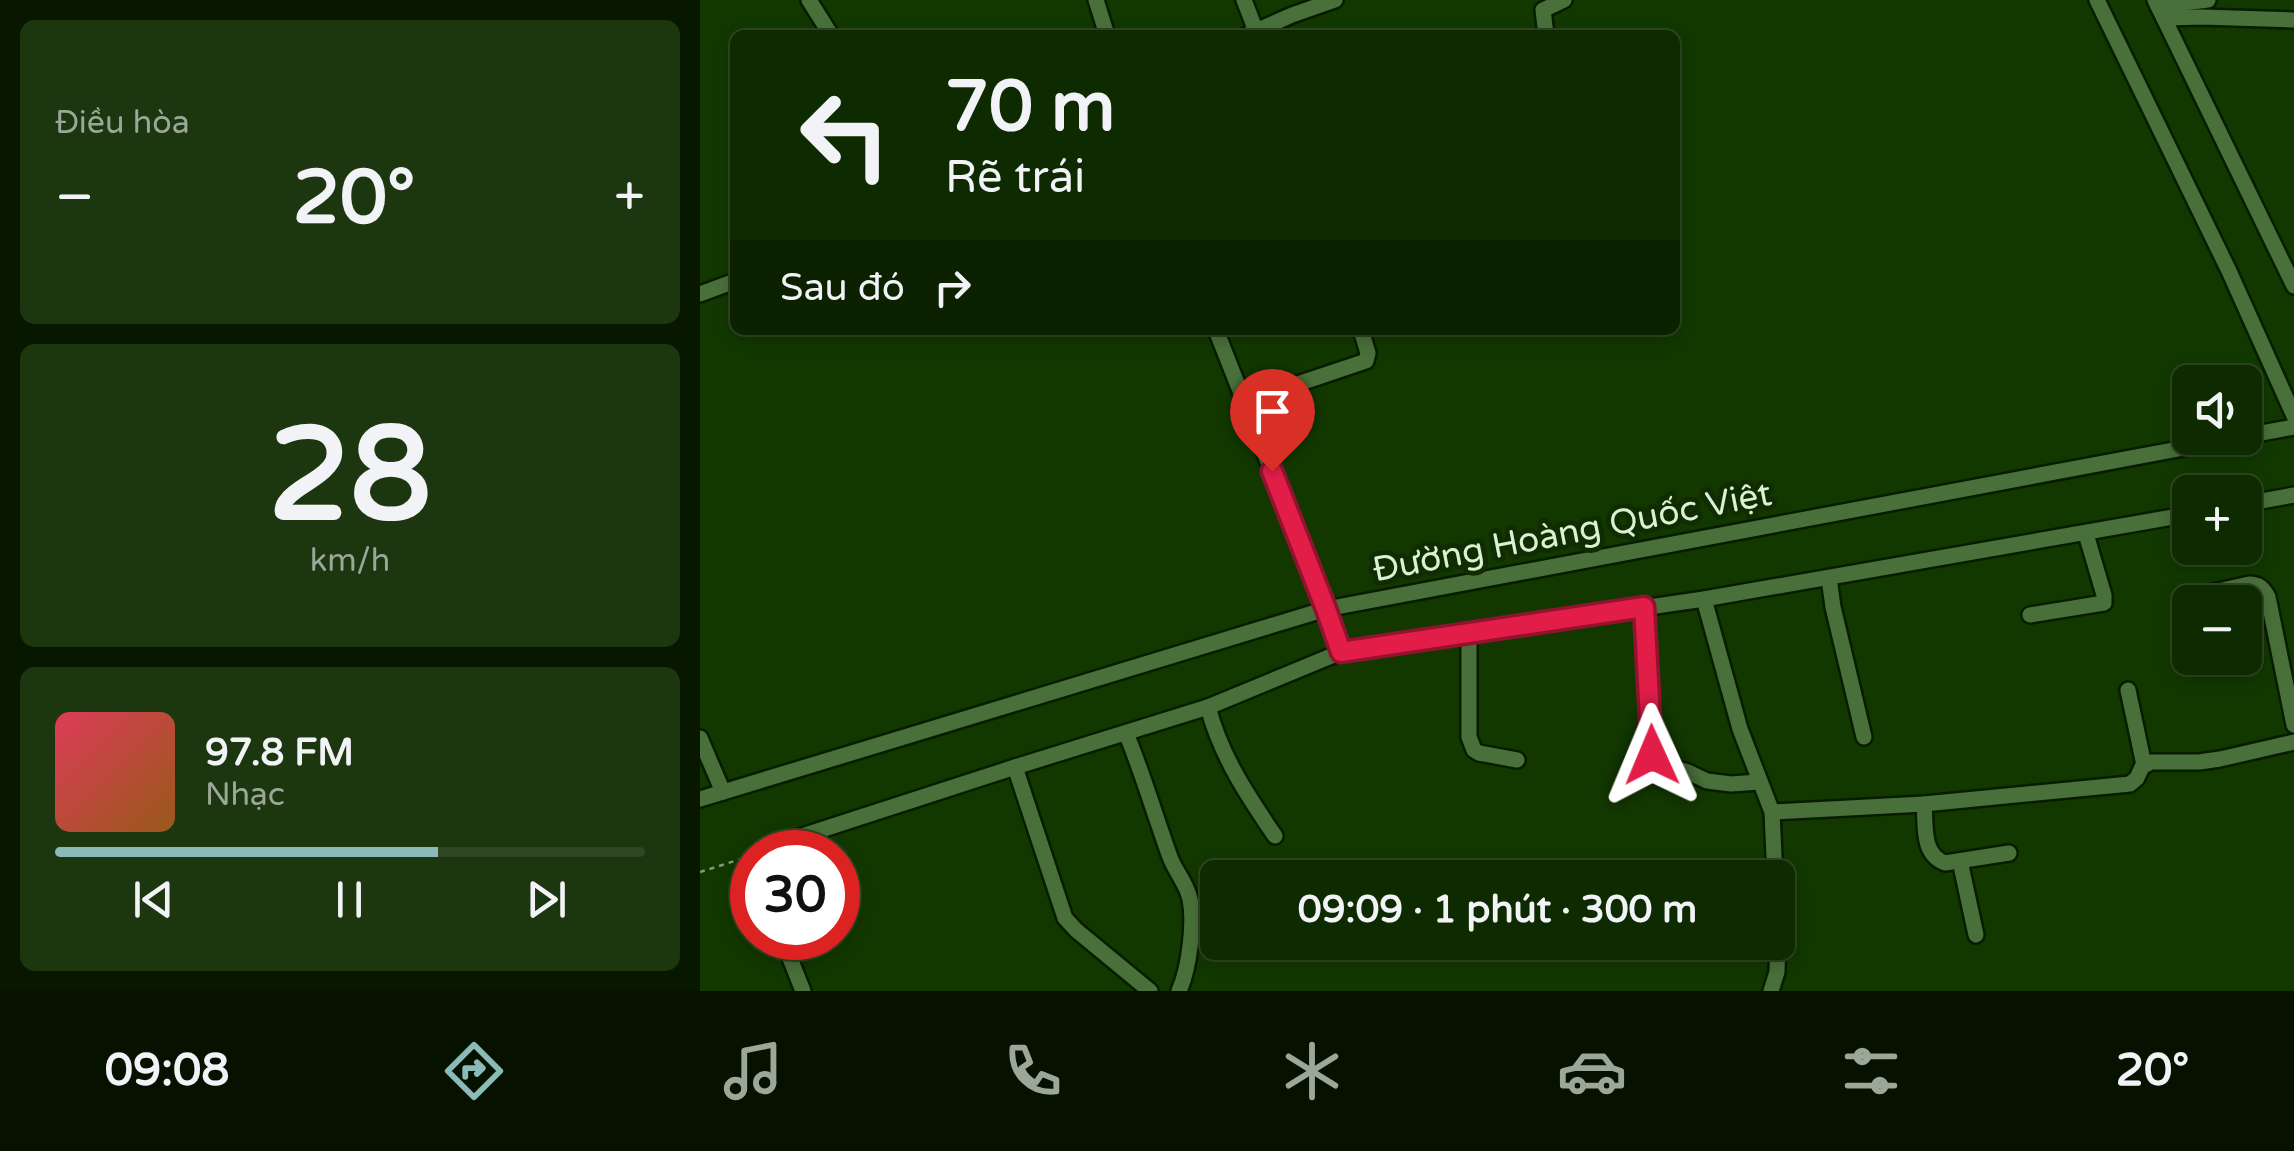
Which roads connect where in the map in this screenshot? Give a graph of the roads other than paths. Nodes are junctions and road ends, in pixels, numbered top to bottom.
1 (809, 0) edge
2 (1096, 0) edge
3 (1244, 0) edge
4 (1335, 0) edge
5 (1564, 0) edge
6 (2097, 0) edge
7 (2208, 0) edge
8 (2159, 8) edge
9 (2294, 20) edge
10 (828, 30) edge
11 (1105, 30) edge
12 (1251, 30) edge
13 (1260, 30) edge
14 (1545, 30) edge
15 (730, 283) edge
16 (2294, 286) edge
17 (700, 294) edge
18 (1218, 335) edge
19 (1363, 335) edge
20 (1244, 402) junction
21 (2294, 416) edge
22 (2294, 427) edge
23 (2262, 433) edge
24 (2172, 451) edge
25 (2294, 495) edge
26 (2262, 501) edge
27 (2172, 517) edge
28 (2086, 534) junction
29 (1829, 578) junction
30 (2262, 588) edge
31 (1704, 599) junction
32 (1644, 607) junction
33 (1328, 615) junction
34 (2030, 615) dead end
35 (1469, 632) junction
36 (1339, 646) junction
37 (2128, 690) dead end
38 (1208, 707) junction
39 (2294, 726) edge
40 (1126, 732) junction
41 (1864, 737) dead end
42 (700, 738) edge
43 (2294, 742) edge
44 (1517, 760) dead end
45 (2144, 764) junction
46 (1014, 766) junction
47 (1759, 782) junction
48 (723, 792) junction
49 (700, 799) edge
50 (1924, 804) junction
51 (1772, 812) junction
52 (820, 830) edge
53 (1275, 836) dead end
54 (2009, 853) dead end
55 (1774, 860) edge
56 (1960, 860) junction
57 (1976, 935) dead end
58 (791, 960) edge
59 (1777, 960) edge
60 (804, 991) edge
61 (1150, 991) edge
62 (1179, 991) edge
63 (1771, 991) edge

1 - 10 street
2 - 11 street
3 - 12 street
4 - 13 street
5 - 14 street
6 - 21 street
7 - 8 street
8 - 9 street
8 - 16 street
15 - 17 street
18 - 20 street
19 - 20 street
20 - 33 street
22 - 23 street
24 - 33 street, Đường Hoàng Quốc Việt
25 - 26 street
27 - 28 street
28 - 29 street
28 - 34 street
29 - 31 street
29 - 41 street
30 - 39 street
31 - 32 street
31 - 47 street
32 - 35 street
32 - 47 street
33 - 36 street
33 - 48 street, Đường Hoàng Quốc Việt
35 - 36 street
35 - 44 street
36 - 38 street
37 - 45 street
38 - 40 street
38 - 53 street
40 - 46 street
40 - 62 street
42 - 48 street
43 - 45 street
45 - 50 street
46 - 52 street
46 - 61 street
47 - 51 street
48 - 49 street, Đường Hoàng Quốc Việt
50 - 51 street
50 - 56 street
51 - 55 street
54 - 56 street
56 - 57 street
58 - 60 street
59 - 63 street

